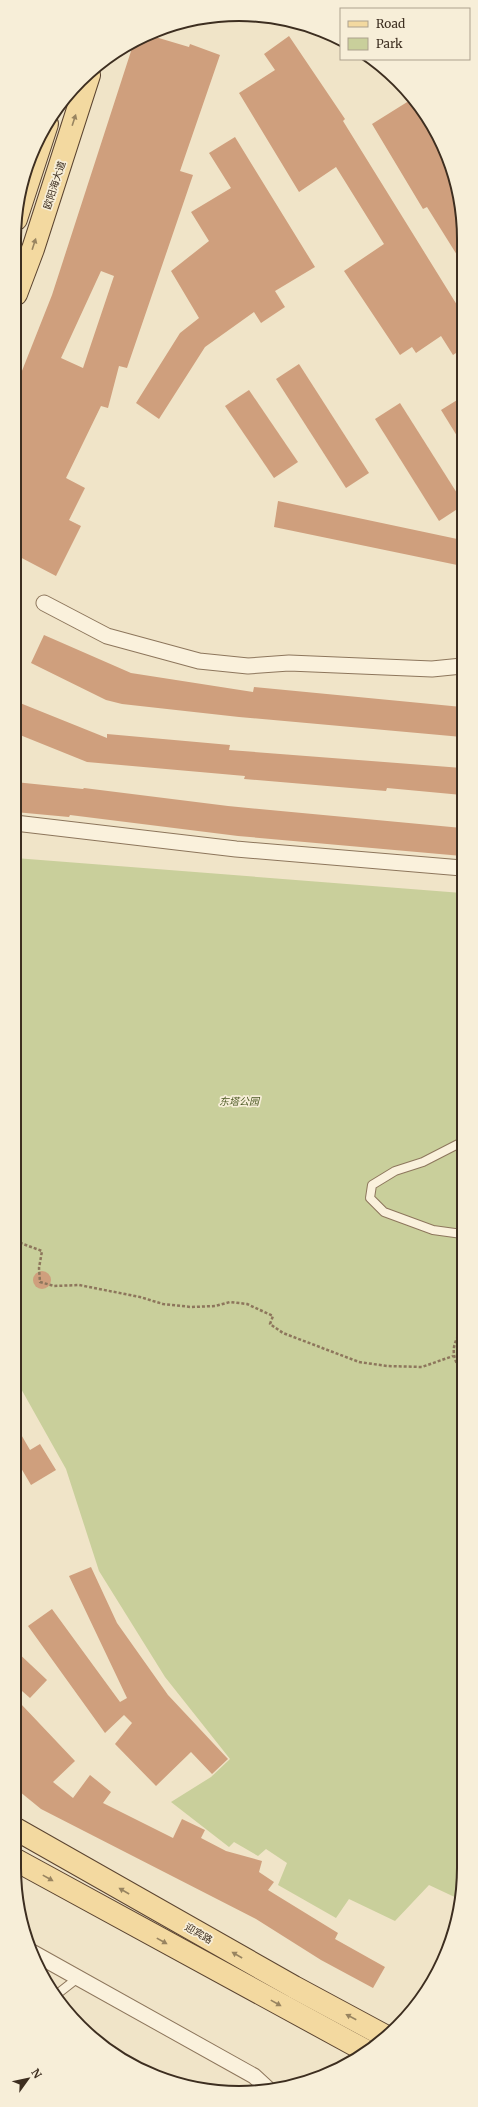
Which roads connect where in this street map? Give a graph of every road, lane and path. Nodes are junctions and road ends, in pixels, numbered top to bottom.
1 (86, 84) edge
2 (21, 281) edge
3 (44, 602) dead end
4 (457, 666) edge
5 (21, 824) edge
6 (457, 868) edge
7 (457, 1145) edge
8 (457, 1233) edge
9 (21, 1243) edge
10 (457, 1340) edge
11 (453, 1356) junction
12 (457, 1363) edge
13 (21, 1832) edge
14 (21, 1863) edge
15 (40, 1956) edge
16 (79, 1977) junction
17 (60, 1992) edge
18 (381, 2034) edge
19 (361, 2048) edge
20 (263, 2085) edge

2 -> 1 main road, 欧阳海大道
3 - 4 street
5 - 6 street
7 - 8 lane
9 - 11 path
10 - 11 path
11 - 12 path
18 -> 13 main road, 迎宾路
14 -> 19 main road
15 - 16 street
16 - 17 lane
16 - 20 street

